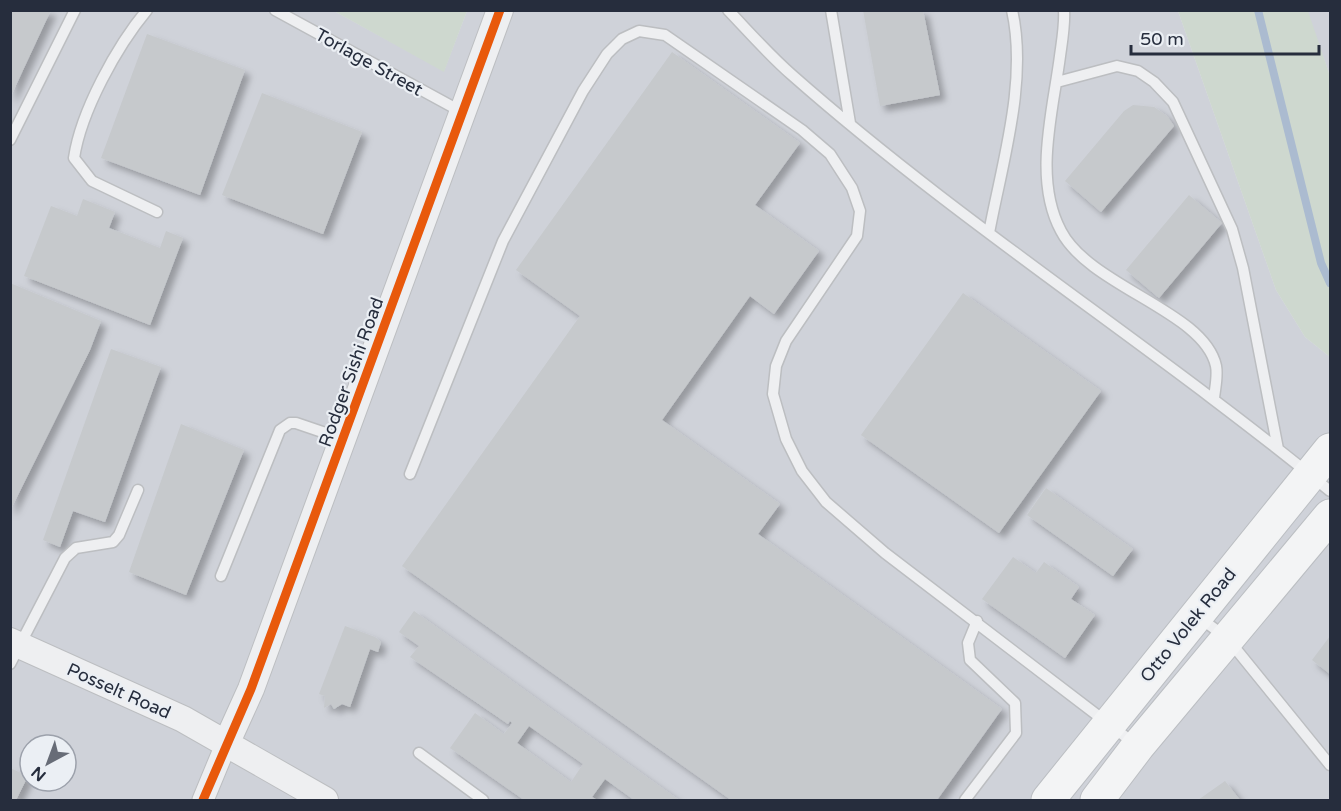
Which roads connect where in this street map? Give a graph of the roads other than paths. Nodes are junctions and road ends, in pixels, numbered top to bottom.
1 (75, 10) edge
2 (147, 10) edge
3 (275, 10) edge
4 (500, 10) edge
5 (728, 10) edge
6 (831, 10) edge
7 (1012, 10) edge
8 (1064, 10) edge
9 (1057, 82) junction
10 (464, 113) junction
11 (850, 123) junction
12 (10, 140) edge
13 (157, 212) dead end
14 (989, 233) junction
15 (1214, 398) junction
16 (343, 439) junction
17 (1278, 449) junction
18 (1324, 472) edge
19 (410, 474) dead end
20 (138, 490) dead end
21 (1330, 516) edge
22 (220, 576) dead end
23 (1195, 615) junction
24 (977, 621) junction
25 (1227, 638) junction
26 (14, 650) edge
27 (1109, 723) junction
28 (227, 742) junction
29 (1138, 746) junction
30 (419, 753) dead end
31 (1330, 765) edge
32 (203, 801) edge
33 (325, 801) edge
34 (483, 801) edge
35 (965, 801) edge
36 (1048, 801) edge
37 (1096, 801) edge

1 - 12 lane
2 - 13 lane
3 - 10 lane, Torlage Street
4 - 10 street, Rodger Sishi Road
5 - 11 lane
6 - 11 lane
7 - 14 lane
8 - 9 lane
9 - 15 lane
9 - 17 lane
10 - 16 street, Rodger Sishi Road
11 - 14 lane
14 - 15 lane
15 - 17 lane
16 - 22 lane
16 - 28 street, Rodger Sishi Road
17 - 18 lane
18 - 23 main road, Otto Volek Road
19 - 24 lane
20 - 26 lane
21 - 25 main road, Otto Volek Road
23 - 25 lane
23 - 27 main road, Otto Volek Road
24 - 27 lane
24 - 35 lane
25 - 29 main road, Otto Volek Road
25 - 31 lane
26 - 28 street, Posselt Road
27 - 29 lane
27 - 36 main road, Otto Volek Road
28 - 32 street
28 - 33 street, Posselt Road
29 - 37 main road, Otto Volek Road
30 - 34 lane

